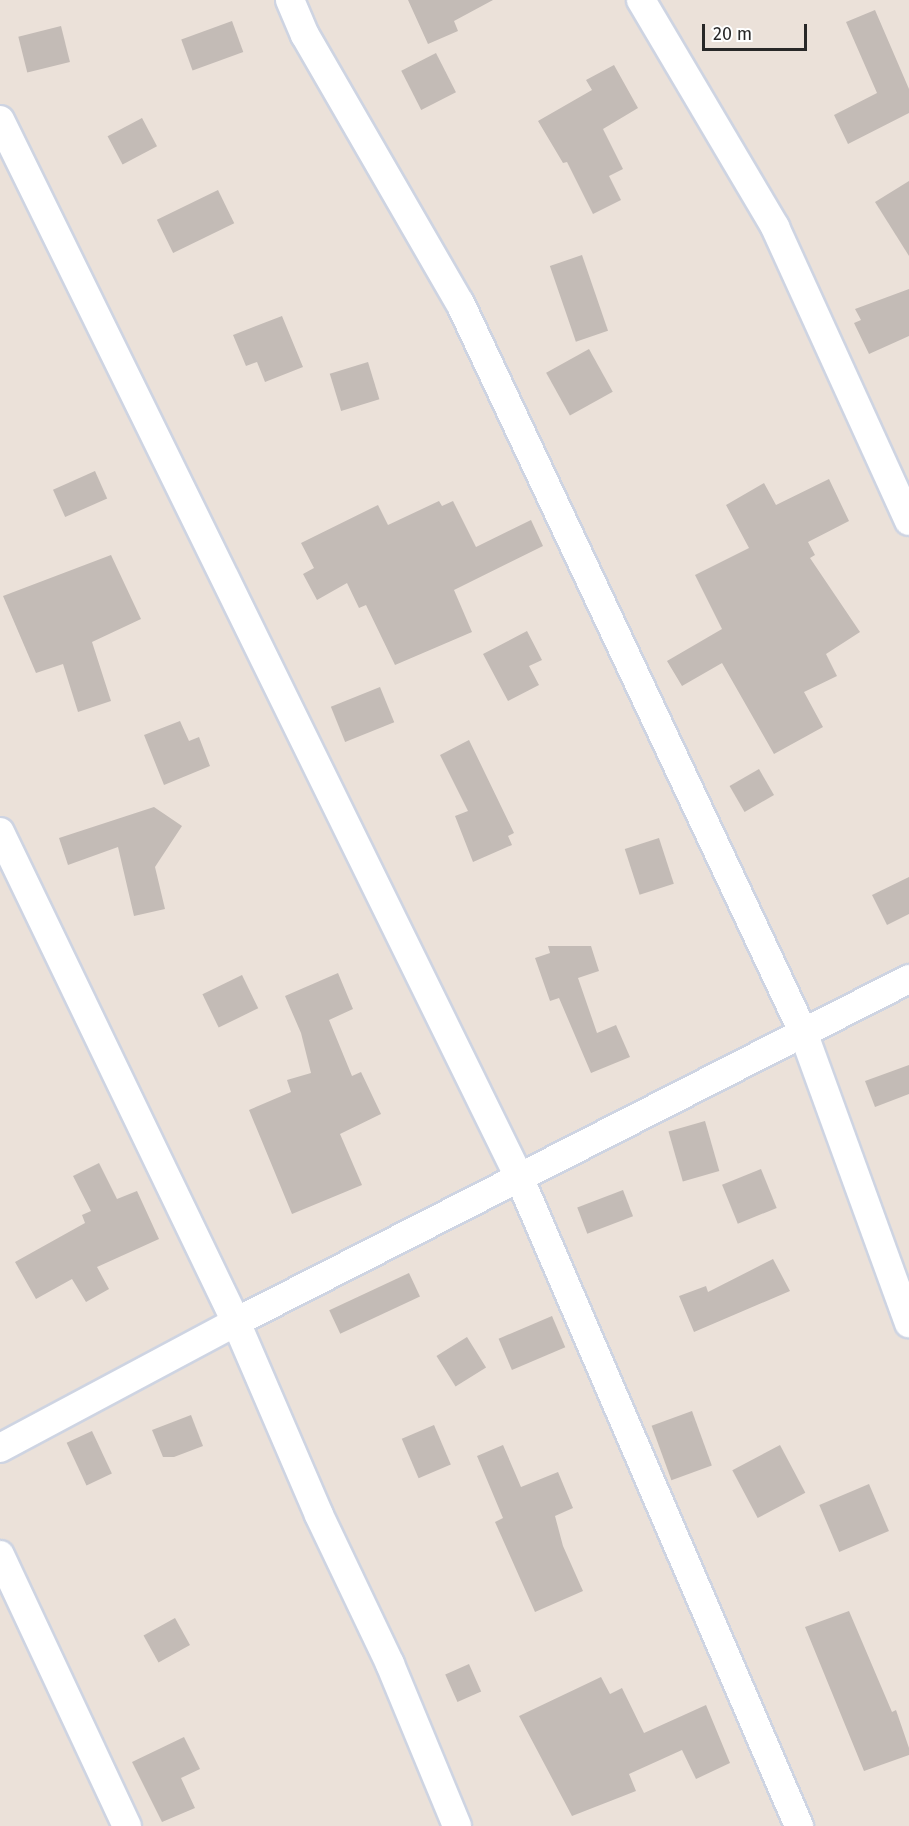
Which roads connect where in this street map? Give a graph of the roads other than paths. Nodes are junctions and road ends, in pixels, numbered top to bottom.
1 (290, 0) edge
2 (641, 0) edge
3 (0, 120) edge
4 (909, 521) edge
5 (0, 831) edge
6 (909, 979) edge
7 (803, 1032) junction
8 (519, 1177) junction
9 (236, 1322) junction
10 (909, 1323) edge
11 (0, 1448) edge
12 (0, 1555) edge
13 (127, 1826) edge
14 (457, 1826) edge
15 (799, 1826) edge

1 - 7 street
2 - 4 street
3 - 8 street
5 - 9 street
6 - 7 street
7 - 8 street
7 - 10 street
8 - 9 street
8 - 15 street
9 - 11 street
9 - 14 street
12 - 13 street

